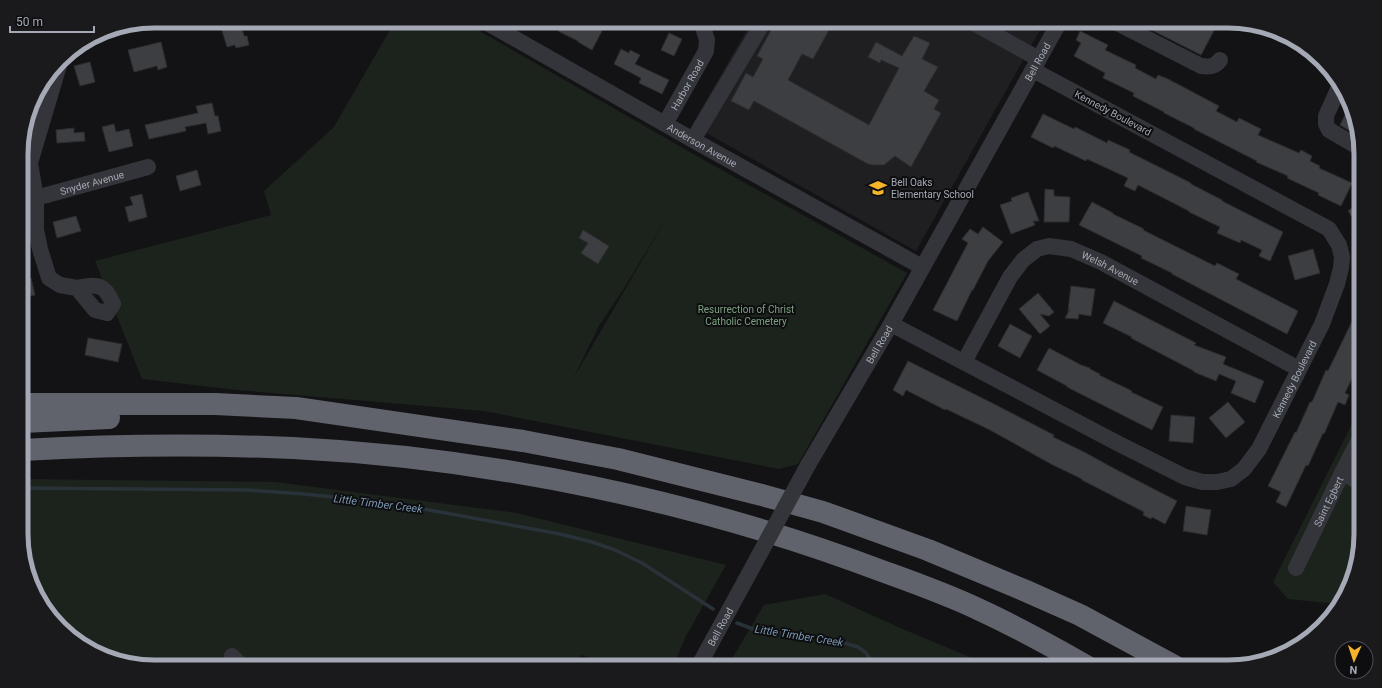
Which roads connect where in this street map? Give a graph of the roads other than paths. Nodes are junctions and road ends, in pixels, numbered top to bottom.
1 (496, 28) edge
2 (703, 28) edge
3 (760, 28) edge
4 (981, 28) edge
5 (1056, 28) edge
6 (1127, 28) edge
7 (1220, 60) dead end
8 (1036, 64) junction
9 (56, 74) edge
10 (1337, 91) edge
11 (665, 124) junction
12 (692, 140) junction
13 (1353, 144) edge
14 (148, 167) dead end
15 (36, 198) junction
16 (922, 267) junction
17 (77, 288) dead end
18 (890, 324) junction
19 (964, 362) junction
20 (1299, 369) junction
21 (28, 404) edge
22 (28, 422) edge
23 (412, 424) junction
24 (217, 446) junction
25 (28, 450) edge
26 (1354, 450) edge
27 (28, 465) edge
28 (1342, 473) junction
29 (1354, 479) edge
30 (1296, 568) dead end
31 (702, 660) edge
32 (1076, 660) edge
33 (1163, 660) edge

1 - 11 street, Anderson Avenue
2 - 11 street, Harbor Road
3 - 12 street
4 - 8 street, Kennedy Boulevard
5 - 8 street, Bell Road
6 - 7 street
8 - 16 street, Bell Road
8 - 20 street, Kennedy Boulevard
9 - 15 street
10 - 13 street
11 - 12 street, Anderson Avenue
12 - 16 street, Anderson Avenue
14 - 15 street, Snyder Avenue
15 - 17 street
16 - 18 street, Bell Road
18 - 19 street, Kennedy Boulevard
18 - 31 street, Bell Road, bridge
19 - 20 street, Kennedy Boulevard
19 - 20 street, Welsh Avenue
21 - 23 highway
22 - 23 highway
23 - 33 highway
24 - 25 highway
24 - 27 highway
24 - 32 highway
26 - 28 street, Saint Egbert
28 - 29 street
28 - 30 street, Saint Egbert

